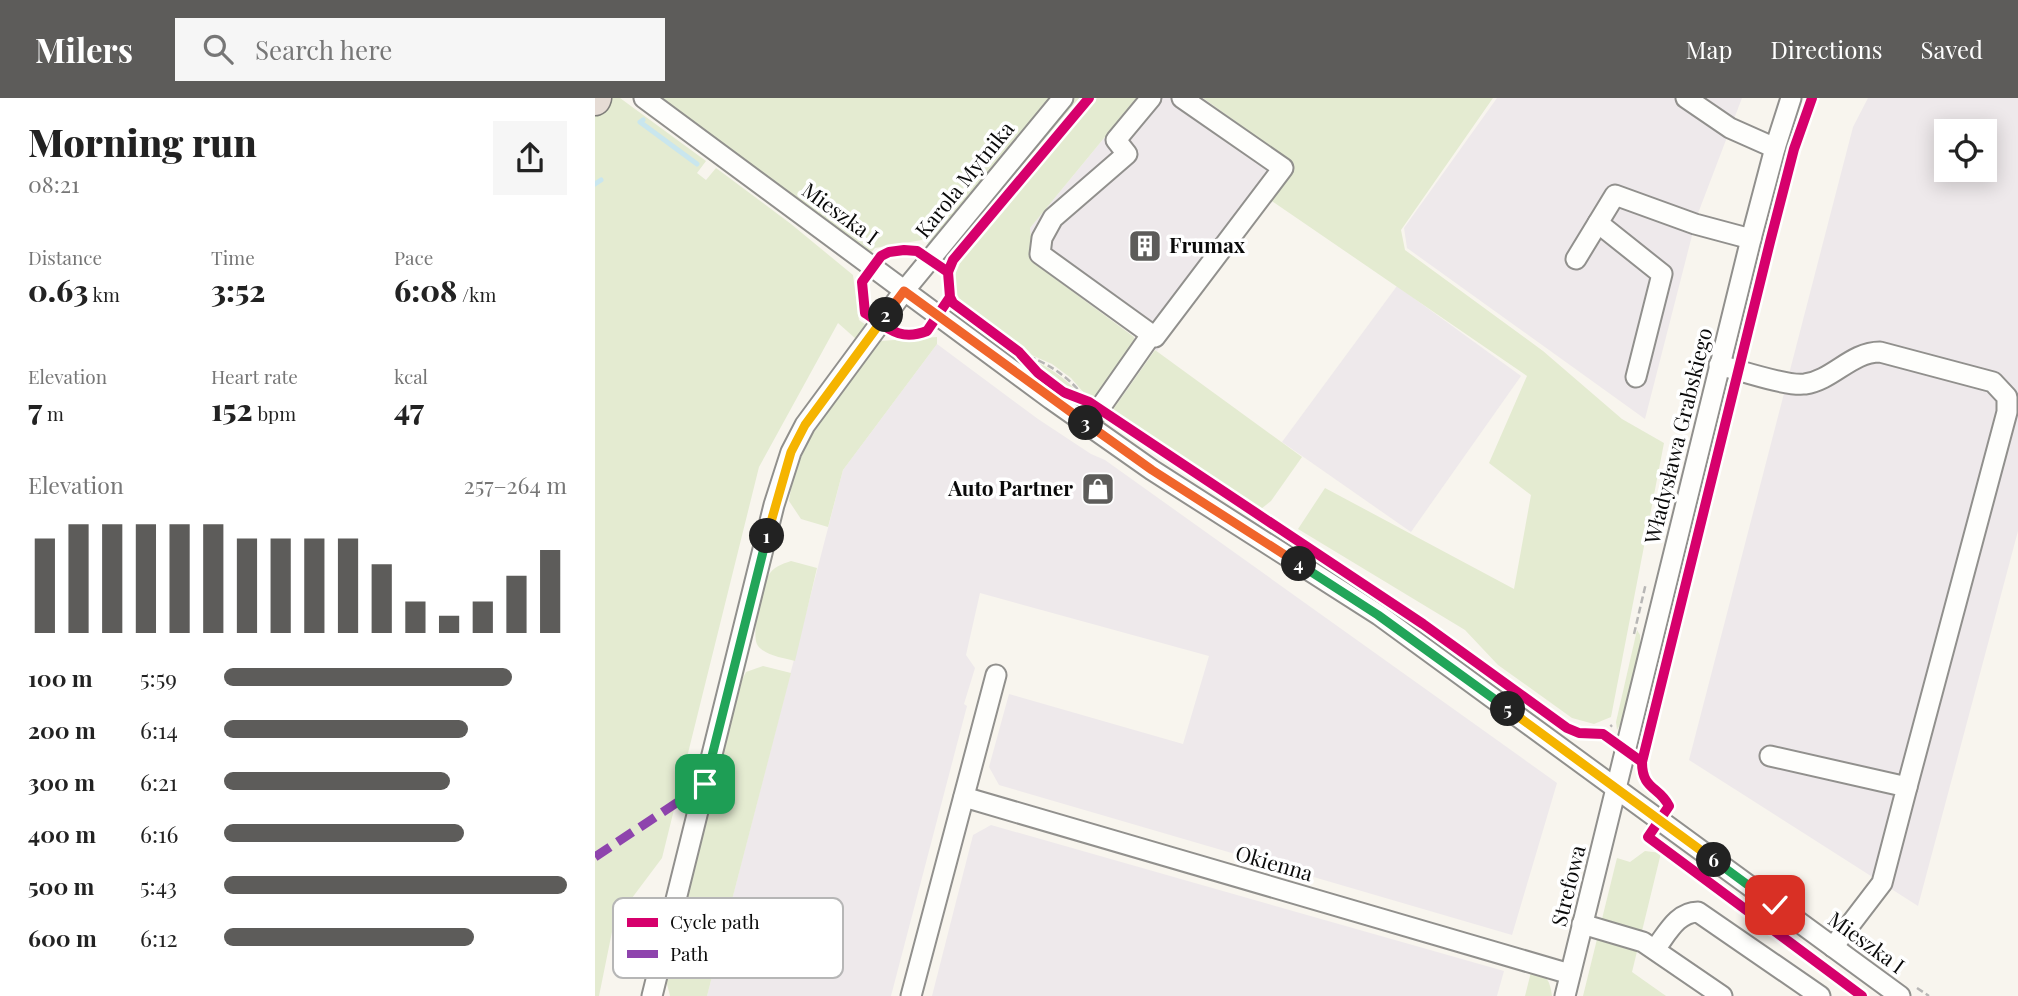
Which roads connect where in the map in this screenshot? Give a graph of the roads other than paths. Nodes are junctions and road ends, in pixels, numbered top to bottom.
1 (644, 98) edge
2 (1063, 98) edge
3 (1151, 98) edge
4 (1162, 98) edge
5 (1168, 98) edge
6 (1182, 98) edge
7 (1686, 98) edge
8 (1791, 98) edge
9 (1775, 148) junction
10 (1598, 223) junction
11 (1751, 239) junction
12 (1576, 259) dead end
13 (904, 291) junction
14 (1148, 339) junction
15 (1720, 365) junction
16 (1636, 377) dead end
17 (1088, 425) junction
18 (996, 675) dead end
19 (1770, 756) dead end
20 (1616, 786) junction
21 (1907, 788) junction
22 (964, 797) junction
23 (676, 898) edge
24 (1583, 924) junction
25 (1833, 947) junction
26 (1655, 949) junction
27 (1570, 974) junction
28 (656, 978) edge
29 (652, 996) edge
30 (911, 996) edge
31 (1565, 996) edge
32 (1722, 996) edge
33 (1820, 996) edge
34 (1900, 996) edge

1 - 13 street, Mieszka I
2 - 13 street, Karola Mytnika
3 - 14 street
4 - 5 street
6 - 14 street
7 - 9 street
8 - 9 street, Władysława Grabskiego
9 - 11 street, Władysława Grabskiego
10 - 11 street
10 - 12 street
10 - 16 street
11 - 15 street, Władysława Grabskiego
13 - 17 street, Mieszka I
13 - 23 street, Karola Mytnika
14 - 17 street
15 - 20 street, Władysława Grabskiego
15 - 21 street
17 - 20 street, Mieszka I
18 - 22 street
19 - 21 street
20 - 24 street, Strefowa
20 - 25 street, Mieszka I
21 - 25 street
22 - 27 street, Okienna
22 - 30 street
24 - 26 street
24 - 27 street, Strefowa
25 - 34 street, Mieszka I
26 - 32 street
26 - 33 street
27 - 31 street, Strefowa
28 - 29 street, Karola Mytnika

